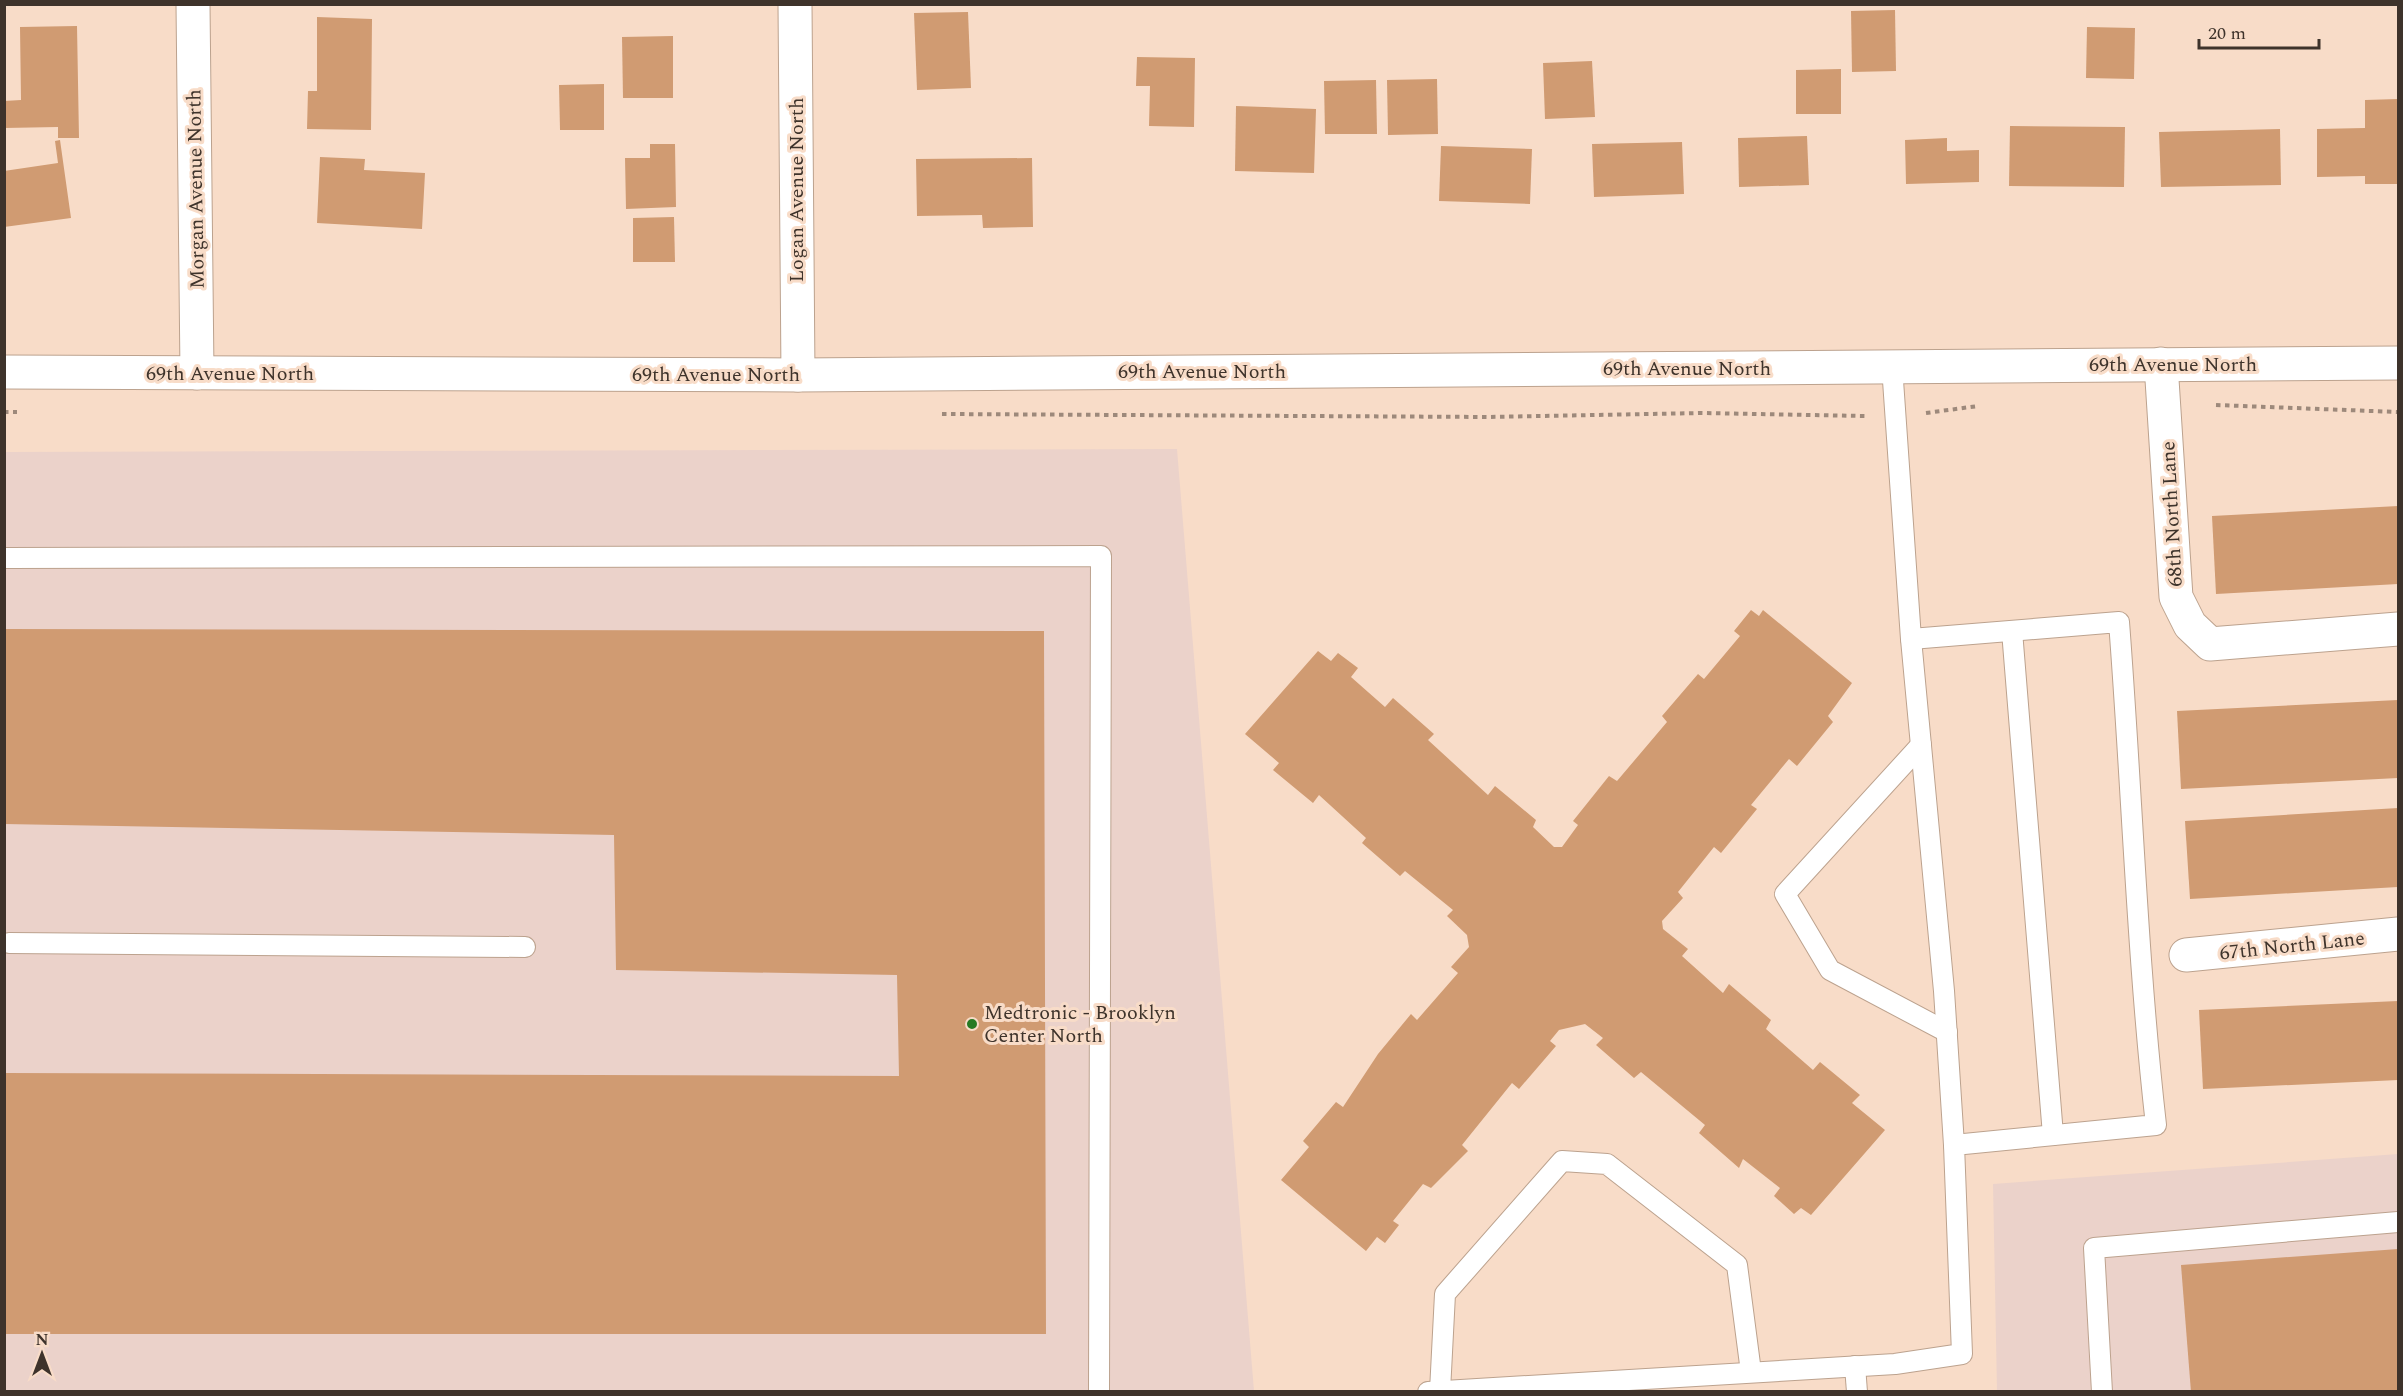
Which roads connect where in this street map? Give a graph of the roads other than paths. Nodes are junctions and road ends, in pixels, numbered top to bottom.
1 (193, 4) edge
2 (795, 4) edge
3 (2398, 363) edge
4 (2162, 364) junction
5 (1892, 366) junction
6 (4, 372) edge
7 (197, 373) junction
8 (798, 375) junction
9 (4, 558) edge
10 (2398, 629) edge
11 (2012, 631) junction
12 (1911, 639) junction
13 (1921, 745) junction
14 (2398, 934) edge
15 (9, 943) dead end
16 (525, 947) dead end
17 (2186, 955) dead end
18 (1947, 1032) junction
19 (2053, 1135) junction
20 (1954, 1145) junction
21 (2398, 1222) edge
22 (1855, 1366) junction
23 (1751, 1372) junction
24 (1440, 1391) edge
25 (1099, 1392) edge
26 (1428, 1392) edge
27 (1857, 1392) edge
28 (2102, 1392) edge

1 - 7 street, Morgan Avenue North
2 - 8 street, Logan Avenue North
3 - 4 street, 69th Avenue North
4 - 5 street, 69th Avenue North
4 - 10 street, 68th North Lane
5 - 8 street, 69th Avenue North
5 - 12 lane
6 - 7 street, 69th Avenue North
7 - 8 street, 69th Avenue North
9 - 25 lane
11 - 12 lane
11 - 19 lane
11 - 19 lane
12 - 13 lane
13 - 18 lane
13 - 18 lane
14 - 17 street, 67th North Lane
15 - 16 lane
18 - 20 lane
19 - 20 lane
20 - 22 lane
21 - 28 lane
22 - 23 lane
22 - 27 lane
23 - 24 lane
23 - 24 lane
24 - 26 lane

